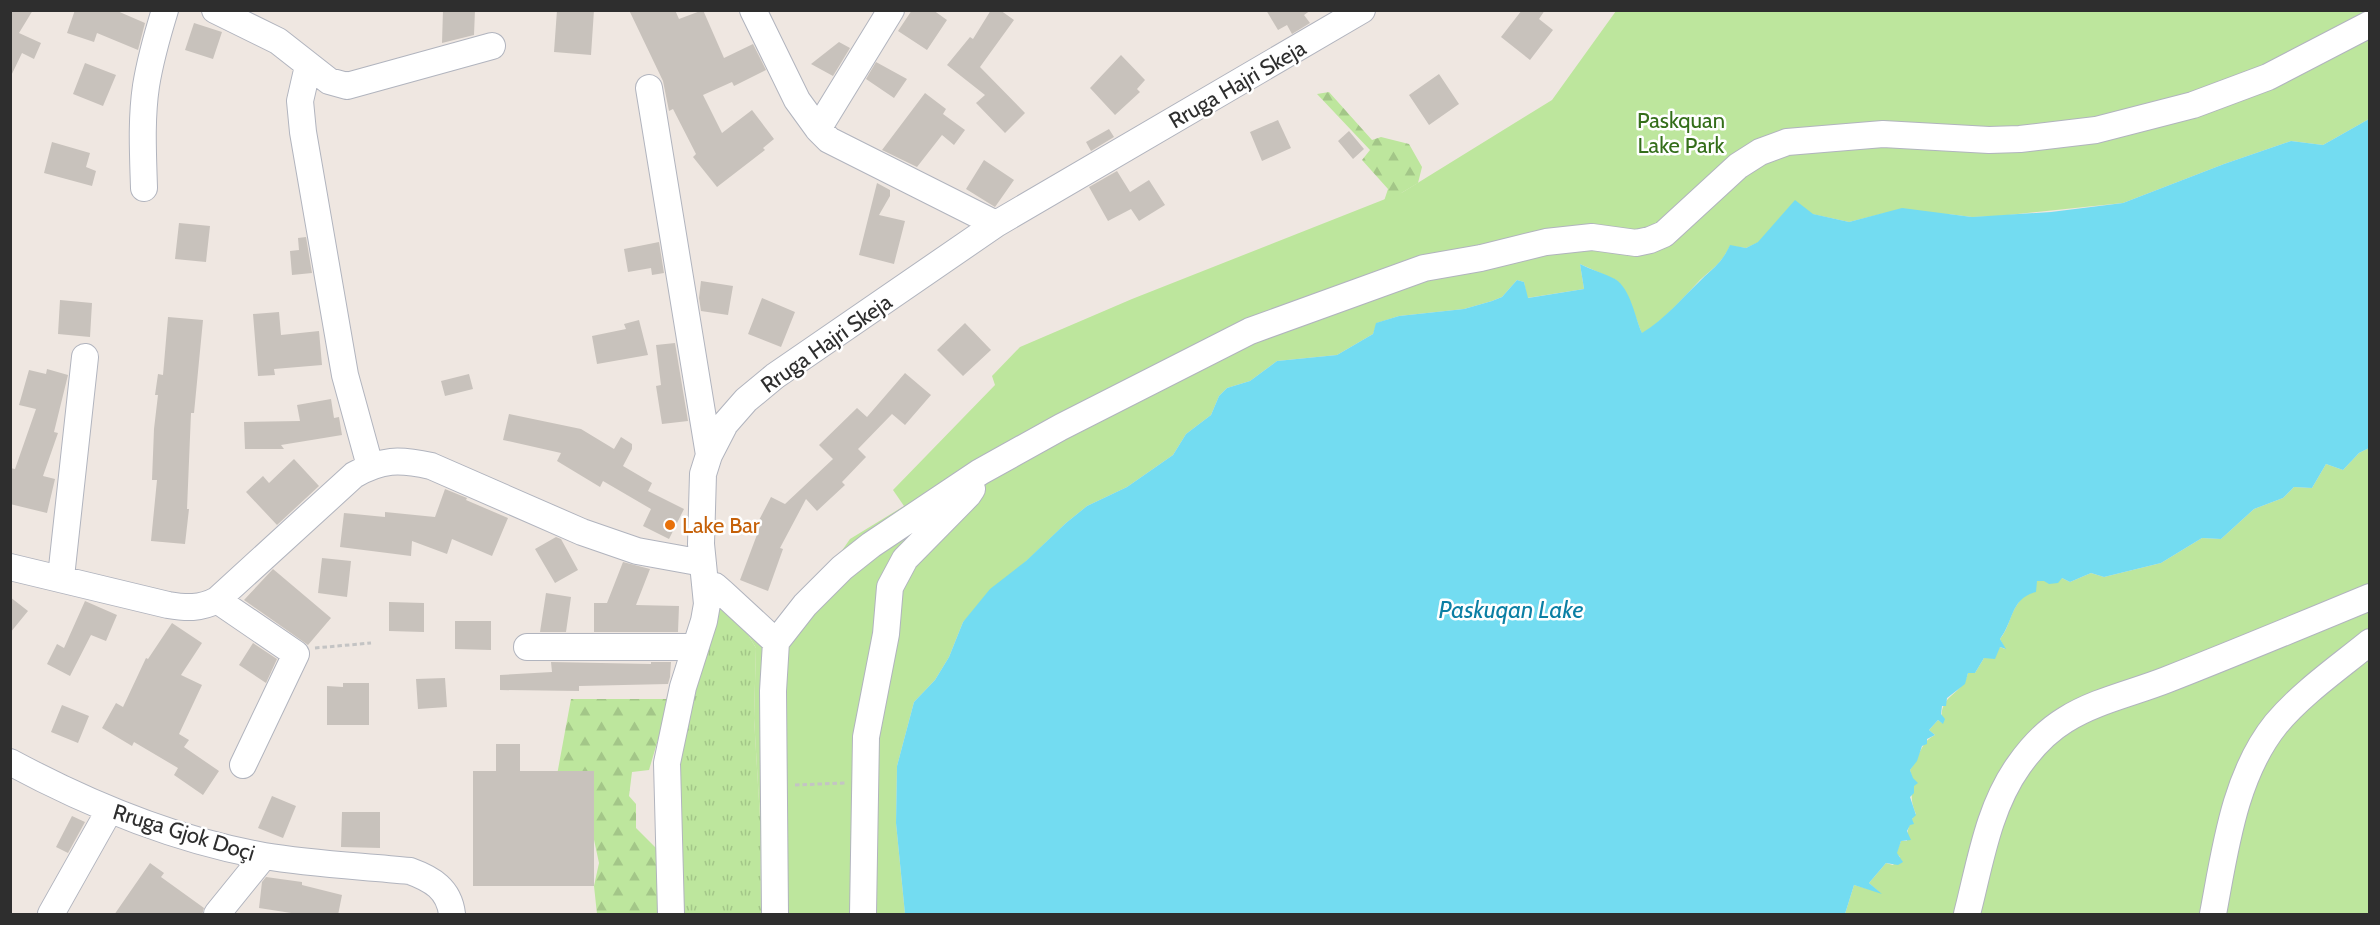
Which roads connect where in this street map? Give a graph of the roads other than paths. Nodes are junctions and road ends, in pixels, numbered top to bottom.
1 (165, 10) edge
2 (215, 10) edge
3 (753, 10) edge
4 (891, 10) edge
5 (1362, 10) edge
6 (2370, 24) edge
7 (492, 46) dead end
8 (308, 66) junction
9 (650, 88) dead end
10 (818, 129) junction
11 (144, 188) dead end
12 (996, 224) junction
13 (85, 357) dead end
14 (709, 454) junction
15 (370, 466) junction
16 (980, 472) junction
17 (10, 567) edge
18 (61, 577) junction
19 (710, 580) junction
20 (2370, 597) edge
21 (217, 600) junction
22 (776, 642) junction
23 (2370, 642) edge
24 (527, 647) dead end
25 (695, 647) junction
26 (10, 762) edge
27 (243, 765) dead end
28 (109, 811) junction
29 (264, 856) junction
30 (51, 915) edge
31 (217, 915) edge
32 (452, 915) edge
33 (671, 915) edge
34 (775, 915) edge
35 (863, 915) edge
36 (1967, 915) edge
37 (2213, 915) edge

1 - 11 street
2 - 8 street
3 - 10 street
4 - 10 street
5 - 12 street, Rruga Hajri Skeja
6 - 16 street
7 - 8 street
8 - 15 street
9 - 14 street
10 - 12 street
12 - 14 street, Rruga Hajri Skeja
13 - 18 street
14 - 19 street, Rruga Hajri Skeja
15 - 19 street
15 - 21 street
16 - 22 street
16 - 35 street
17 - 18 street
18 - 21 street
19 - 22 street
19 - 25 street, Rruga Hajri Skeja
20 - 36 street
21 - 27 street
22 - 34 street
23 - 37 street
24 - 25 street
25 - 33 street, Rruga Hajri Skeja
26 - 28 street, Rruga Gjok Doçi
28 - 29 street, Rruga Gjok Doçi
28 - 30 street
29 - 31 street
29 - 32 street, Rruga Gjok Doçi

